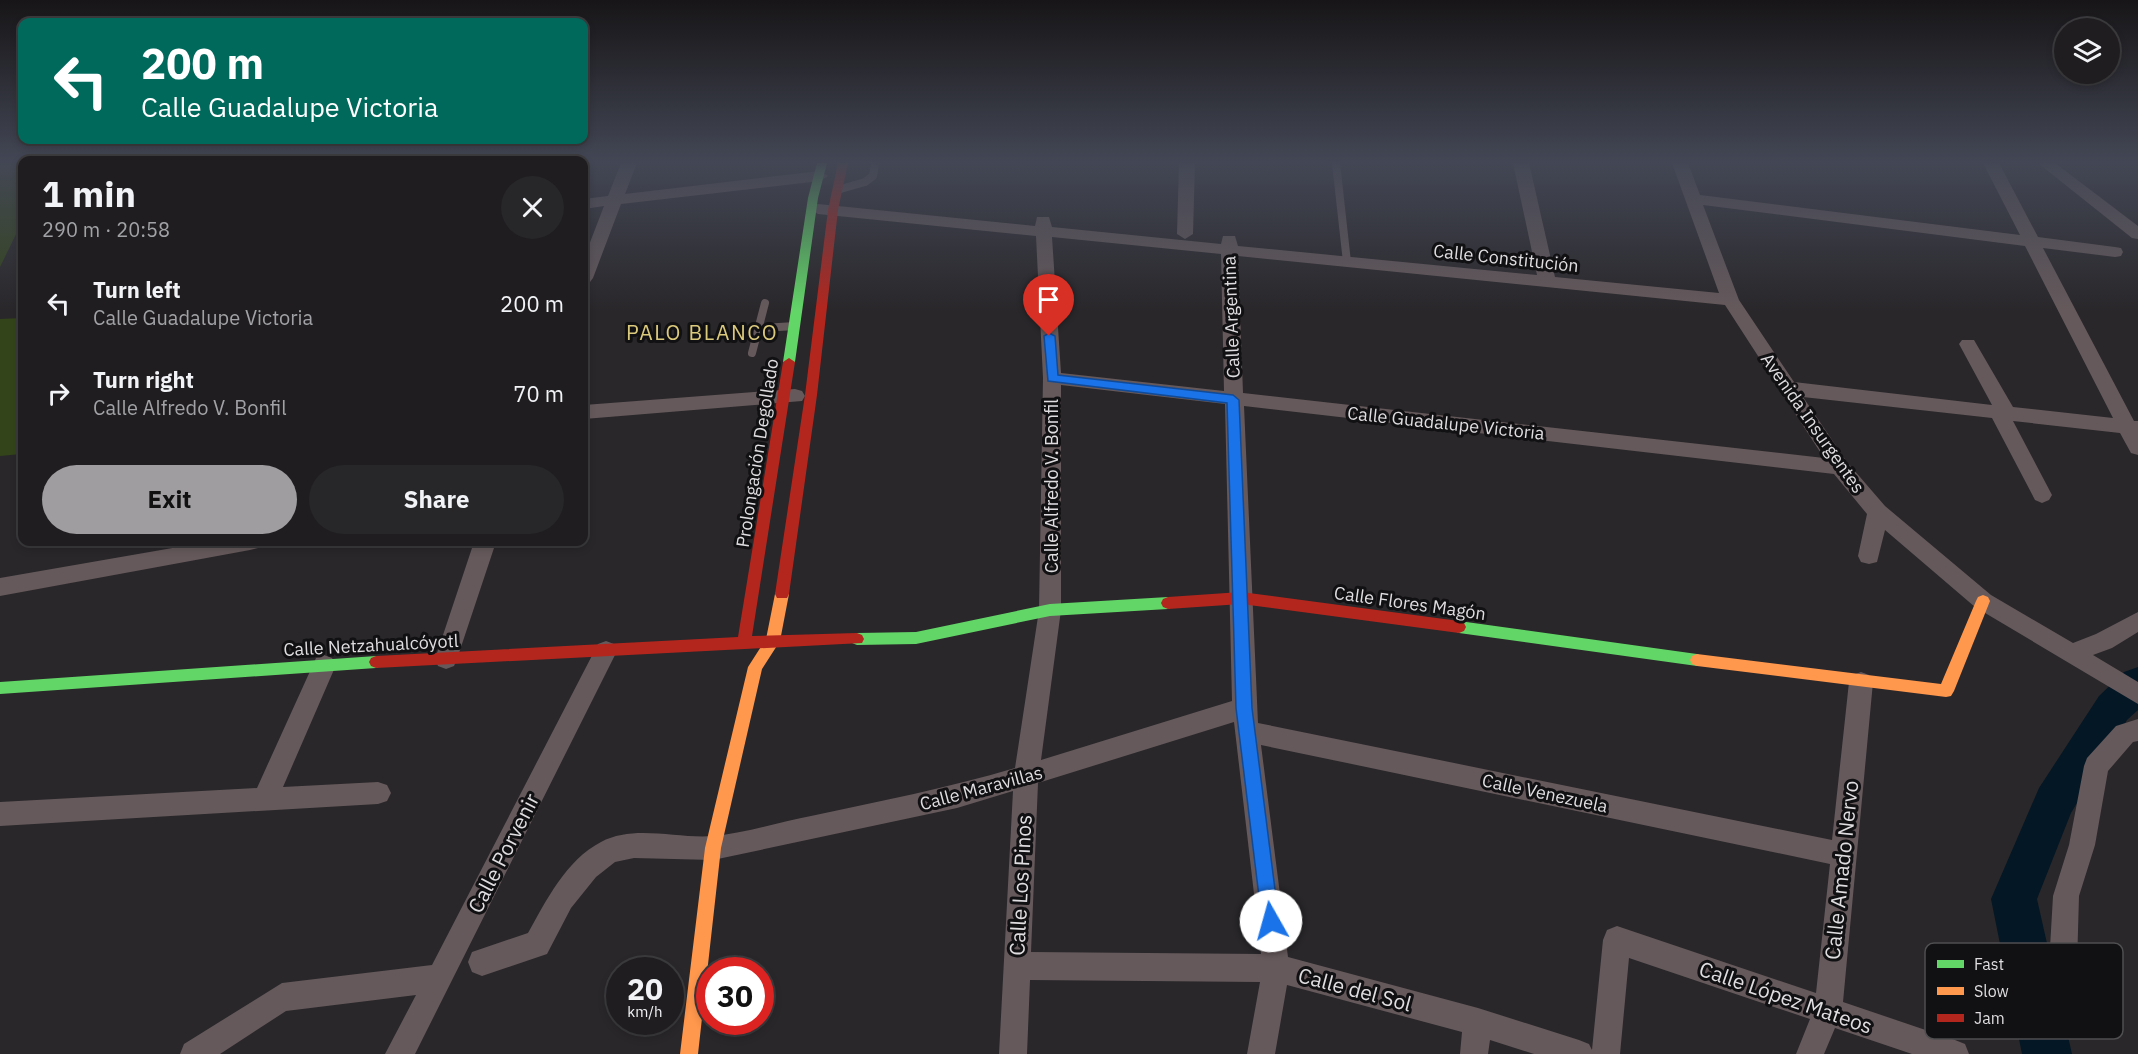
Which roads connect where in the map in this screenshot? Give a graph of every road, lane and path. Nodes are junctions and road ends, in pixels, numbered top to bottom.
1 (610, 212) edge
2 (811, 212) edge
3 (833, 212) edge
4 (936, 212) edge
5 (1186, 212) edge
6 (1342, 212) edge
7 (1532, 212) edge
8 (1698, 212) edge
9 (1797, 212) edge
10 (2017, 212) edge
11 (2109, 212) edge
12 (1043, 225) junction
13 (1185, 234) junction
14 (2138, 234) edge
15 (2032, 242) junction
16 (1229, 245) junction
17 (2115, 252) dead end
18 (1347, 257) junction
19 (588, 268) edge
20 (1546, 276) junction
21 (1728, 294) junction
22 (765, 303) dead end
23 (795, 326) junction
24 (760, 328) junction
25 (1968, 344) dead end
26 (752, 353) dead end
27 (1052, 378) junction
28 (1786, 388) junction
29 (811, 395) junction
30 (784, 396) junction
31 (1233, 400) junction
32 (588, 412) edge
33 (2003, 414) junction
34 (2132, 428) edge
35 (2138, 448) edge
36 (1840, 467) junction
37 (2042, 495) dead end
38 (1878, 512) junction
39 (228, 546) edge
40 (484, 546) edge
41 (1869, 556) dead end
42 (0, 587) edge
43 (1241, 598) junction
44 (1983, 601) junction
45 (1050, 610) junction
46 (2138, 621) edge
47 (773, 641) junction
48 (744, 643) junction
49 (606, 651) junction
50 (2079, 657) junction
51 (446, 659) junction
52 (324, 665) junction
53 (755, 667) junction
54 (1861, 682) junction
55 (0, 688) edge
56 (2138, 694) edge
57 (1246, 720) junction
58 (2138, 730) edge
59 (1026, 777) junction
60 (378, 793) dead end
61 (266, 798) junction
62 (0, 814) edge
63 (713, 848) junction
64 (1842, 854) junction
65 (2064, 943) edge
66 (482, 962) dead end
67 (1016, 966) junction
68 (1276, 968) junction
69 (440, 978) junction
70 (1828, 1011) junction
71 (1478, 1022) junction
72 (194, 1054) edge
73 (399, 1054) edge
74 (688, 1054) edge
75 (1013, 1054) edge
76 (1261, 1054) edge
77 (1474, 1054) edge
78 (1579, 1054) edge
79 (1606, 1054) edge
80 (1810, 1054) edge
81 (1955, 1054) edge

1 - 19 street
2 - 23 street, Prolongación Degollado
3 - 29 street
4 - 12 street, Calle Constitución
5 - 13 street
6 - 18 lane
7 - 20 street
8 - 21 street, Avenida Insurgentes
9 - 15 street
10 - 15 street
11 - 14 street
12 - 13 street, Calle Constitución
12 - 16 street, Calle Constitución
12 - 27 street, Calle Alfredo V. Bonfil
13 - 16 street, Calle Constitución
15 - 17 street
15 - 34 street
16 - 18 street, Calle Constitución
16 - 31 street, Calle Argentina
18 - 20 street, Calle Constitución
20 - 21 street, Calle Constitución
21 - 28 street, Avenida Insurgentes
22 - 24 lane
23 - 24 lane
23 - 30 street, Prolongación Degollado
24 - 26 lane
25 - 33 street
27 - 31 street, Calle Guadalupe Victoria
27 - 45 street, Calle Alfredo V. Bonfil
28 - 33 street
28 - 36 street, Avenida Insurgentes
29 - 30 street
29 - 47 street
30 - 32 street
30 - 48 street, Prolongación Degollado
31 - 36 street, Calle Guadalupe Victoria
31 - 43 street, Calle Argentina
33 - 34 street
33 - 37 street
34 - 35 street
36 - 38 street, Avenida Insurgentes
38 - 41 street
38 - 44 street, Avenida Insurgentes
39 - 42 street
40 - 51 street
43 - 45 street, Calle Flores Magón
43 - 54 street, Calle Flores Magón
43 - 57 street, Calle Argentina
44 - 50 street, Avenida Insurgentes
44 - 54 street, Calle Flores Magón
45 - 47 street, Calle Flores Magón
45 - 59 street, Calle Los Pinos
46 - 50 street
47 - 48 street, Calle Flores Magón
47 - 53 street
48 - 49 street, Calle Netzahualcóyotl
48 - 53 street
49 - 51 street, Calle Netzahualcóyotl
49 - 69 street, Calle Porvenir
50 - 56 street, Avenida Insurgentes
51 - 52 street, Calle Netzahualcóyotl
52 - 55 street, Calle Netzahualcóyotl
52 - 61 street
53 - 63 street
54 - 64 street, Calle Amado Nervo
57 - 59 street, Calle Maravillas
57 - 64 street, Calle Venezuela
57 - 68 street, Calle Argentina
58 - 65 street
59 - 63 street, Calle Maravillas
59 - 67 street, Calle Los Pinos
60 - 61 street
61 - 62 street
63 - 66 street, Calle Maravillas
63 - 74 street
64 - 70 street, Calle Amado Nervo
67 - 68 street, Calle del Sol
67 - 75 street, Calle Los Pinos
68 - 71 street, Calle del Sol
68 - 76 street, Calle Argentina
69 - 72 street
69 - 73 street, Calle Porvenir
70 - 79 street, Calle López Mateos
70 - 80 street, Calle Amado Nervo
70 - 81 street, Calle López Mateos
71 - 77 street
71 - 78 street, Calle del Sol

